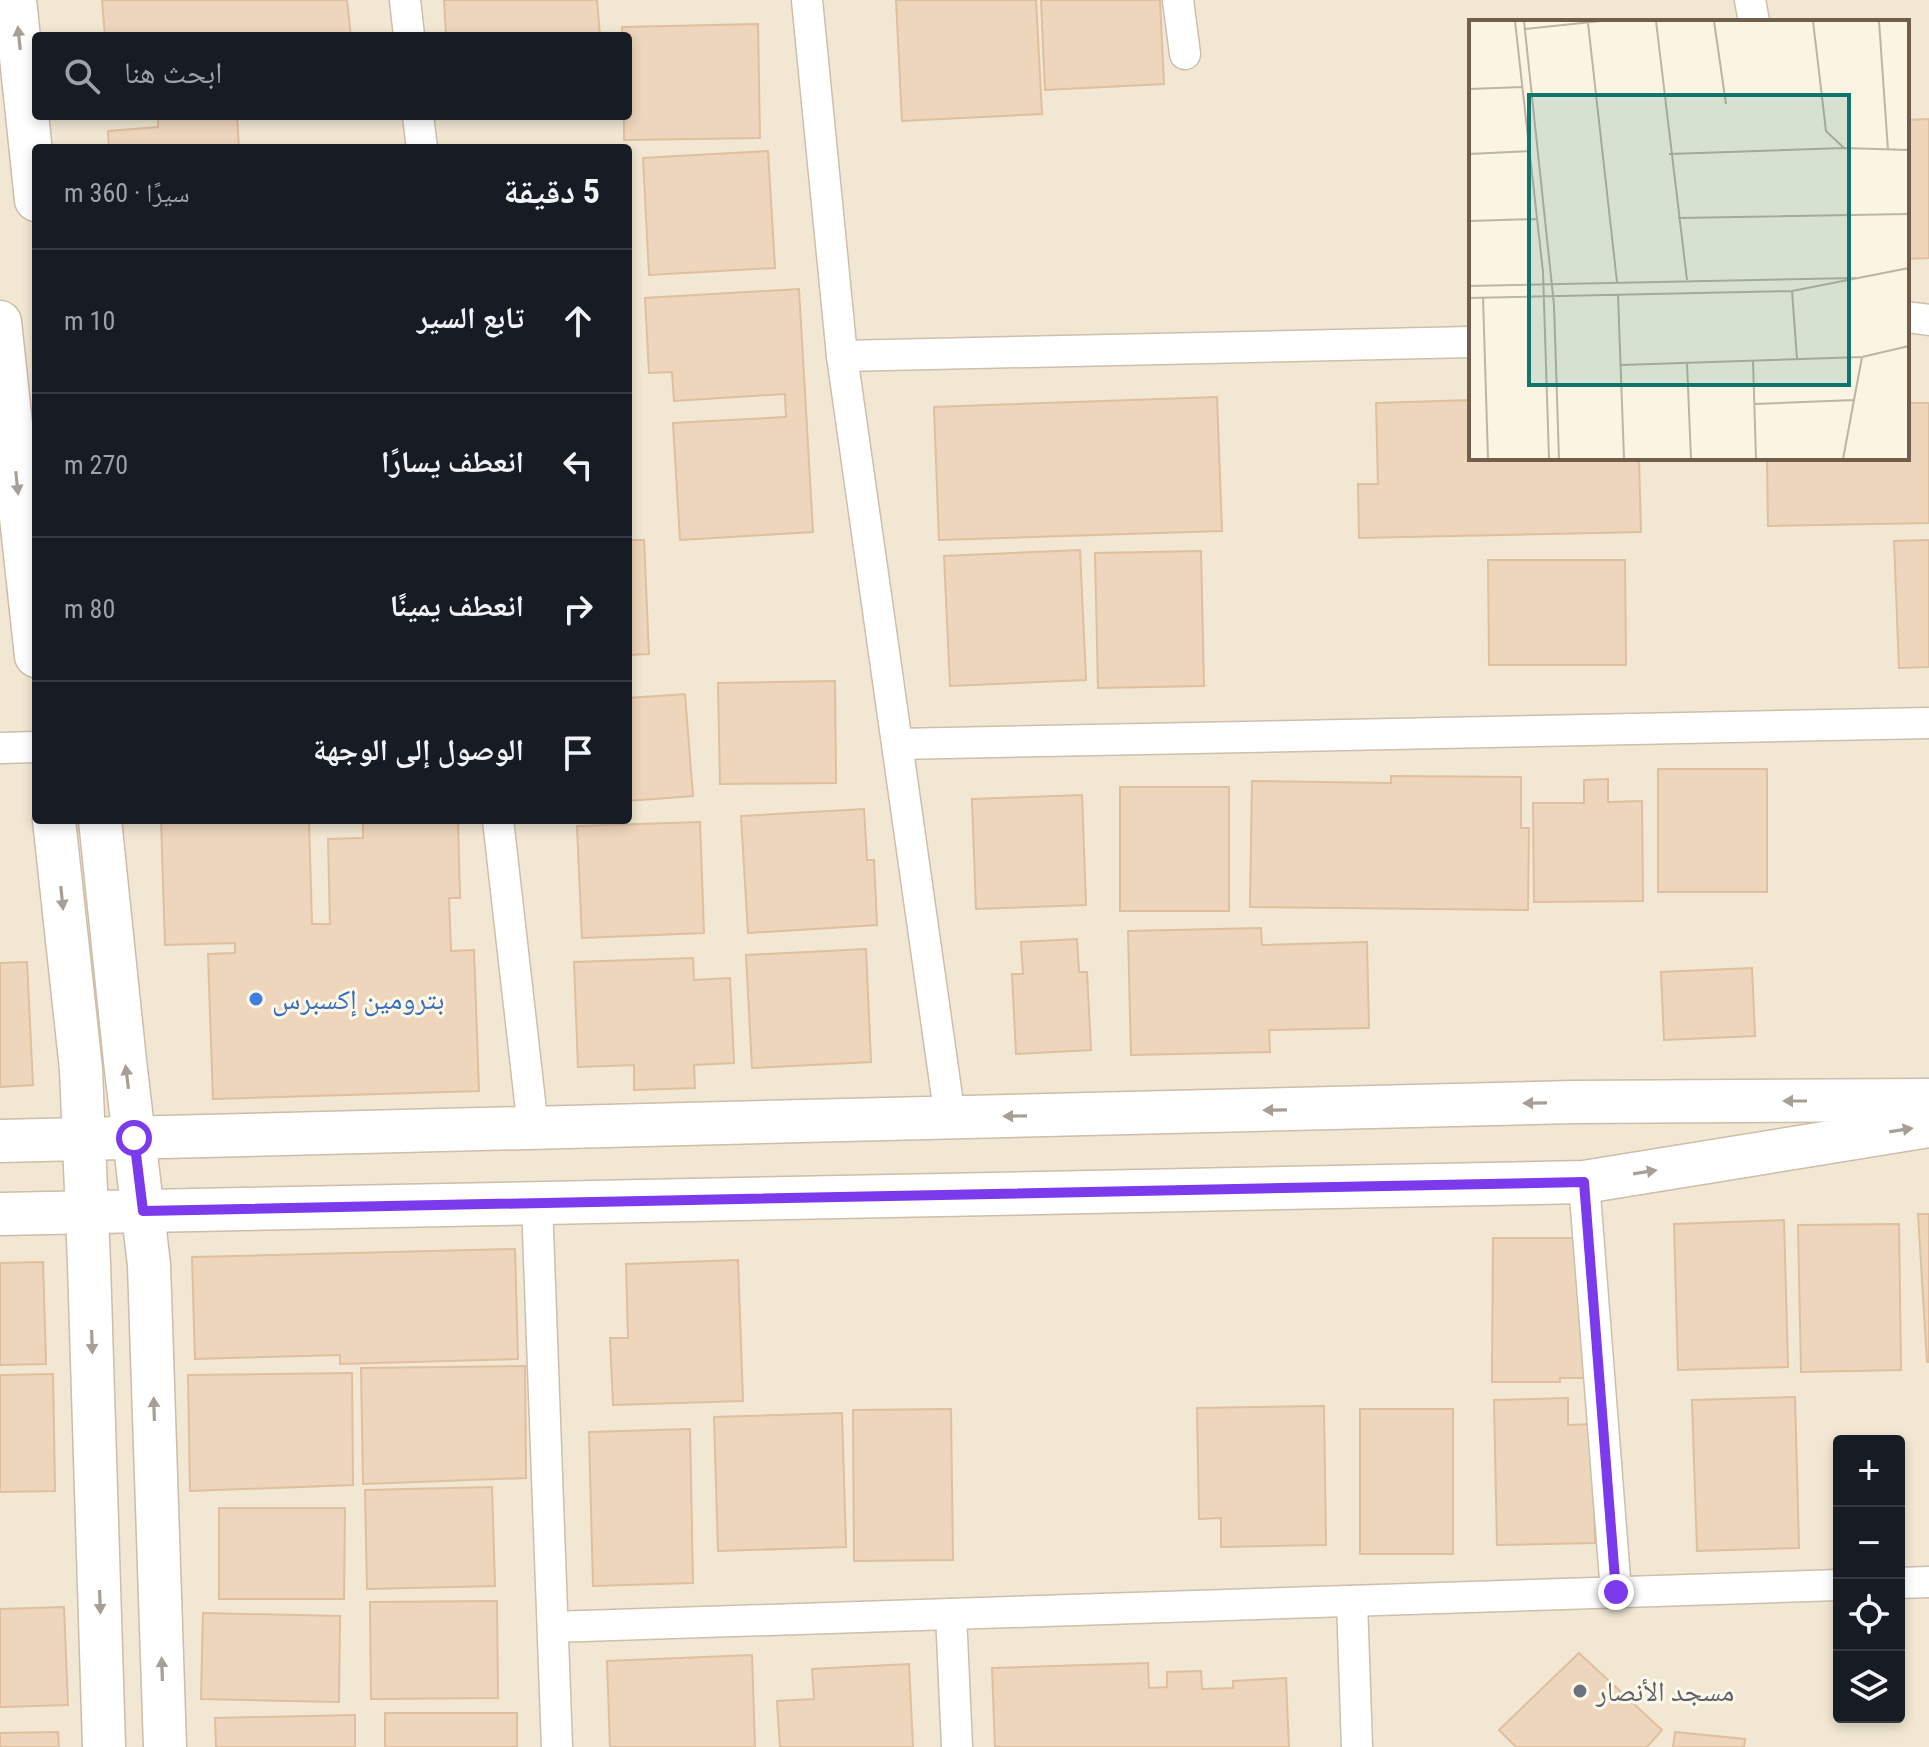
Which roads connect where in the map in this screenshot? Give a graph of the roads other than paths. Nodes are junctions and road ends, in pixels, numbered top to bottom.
1 (15, 0) edge
2 (405, 0) edge
3 (807, 0) edge
4 (1178, 0) edge
5 (1750, 0) edge
6 (1754, 20) edge
7 (409, 32) edge
8 (1185, 54) dead end
9 (418, 120) edge
10 (422, 144) edge
11 (32, 162) edge
12 (1909, 317) edge
13 (1929, 320) edge
14 (1, 333) edge
15 (1469, 342) edge
16 (842, 356) junction
17 (32, 619) edge
18 (1929, 723) edge
19 (898, 744) junction
20 (32, 747) edge
21 (0, 748) edge
22 (54, 824) edge
23 (100, 824) edge
24 (498, 824) edge
25 (1929, 1100) edge
26 (950, 1118) junction
27 (1929, 1126) edge
28 (533, 1128) junction
29 (134, 1138) junction
30 (84, 1139) junction
31 (0, 1141) edge
32 (1584, 1182) junction
33 (537, 1204) junction
34 (143, 1211) junction
35 (87, 1212) junction
36 (0, 1214) edge
37 (1929, 1582) edge
38 (1905, 1583) edge
39 (1833, 1585) edge
40 (1616, 1592) junction
41 (1352, 1601) junction
42 (951, 1614) junction
43 (553, 1627) junction
44 (104, 1747) edge
45 (165, 1747) edge
46 (557, 1747) edge
47 (957, 1747) edge
48 (1357, 1747) edge

11 -> 1 street
2 - 7 street
3 - 16 street
4 - 8 street
5 - 6 street
9 - 10 street
12 - 13 street
14 -> 17 street
15 - 16 street
16 - 19 street
18 - 19 street
19 - 26 street
20 - 21 street
22 -> 30 street
29 -> 23 street
24 - 28 street
25 -> 26 street
26 - 28 street
32 -> 27 street
28 - 29 street
29 - 30 street
29 - 34 street
30 - 31 street
30 - 35 street
32 - 33 street
32 - 40 street
33 - 34 street
33 - 43 street
34 - 35 street
45 -> 34 street
35 - 36 street
35 -> 44 street
37 - 38 street
39 - 40 street
40 - 41 street
41 - 42 street
41 - 48 street
42 - 43 street
42 - 47 street
43 - 46 street

